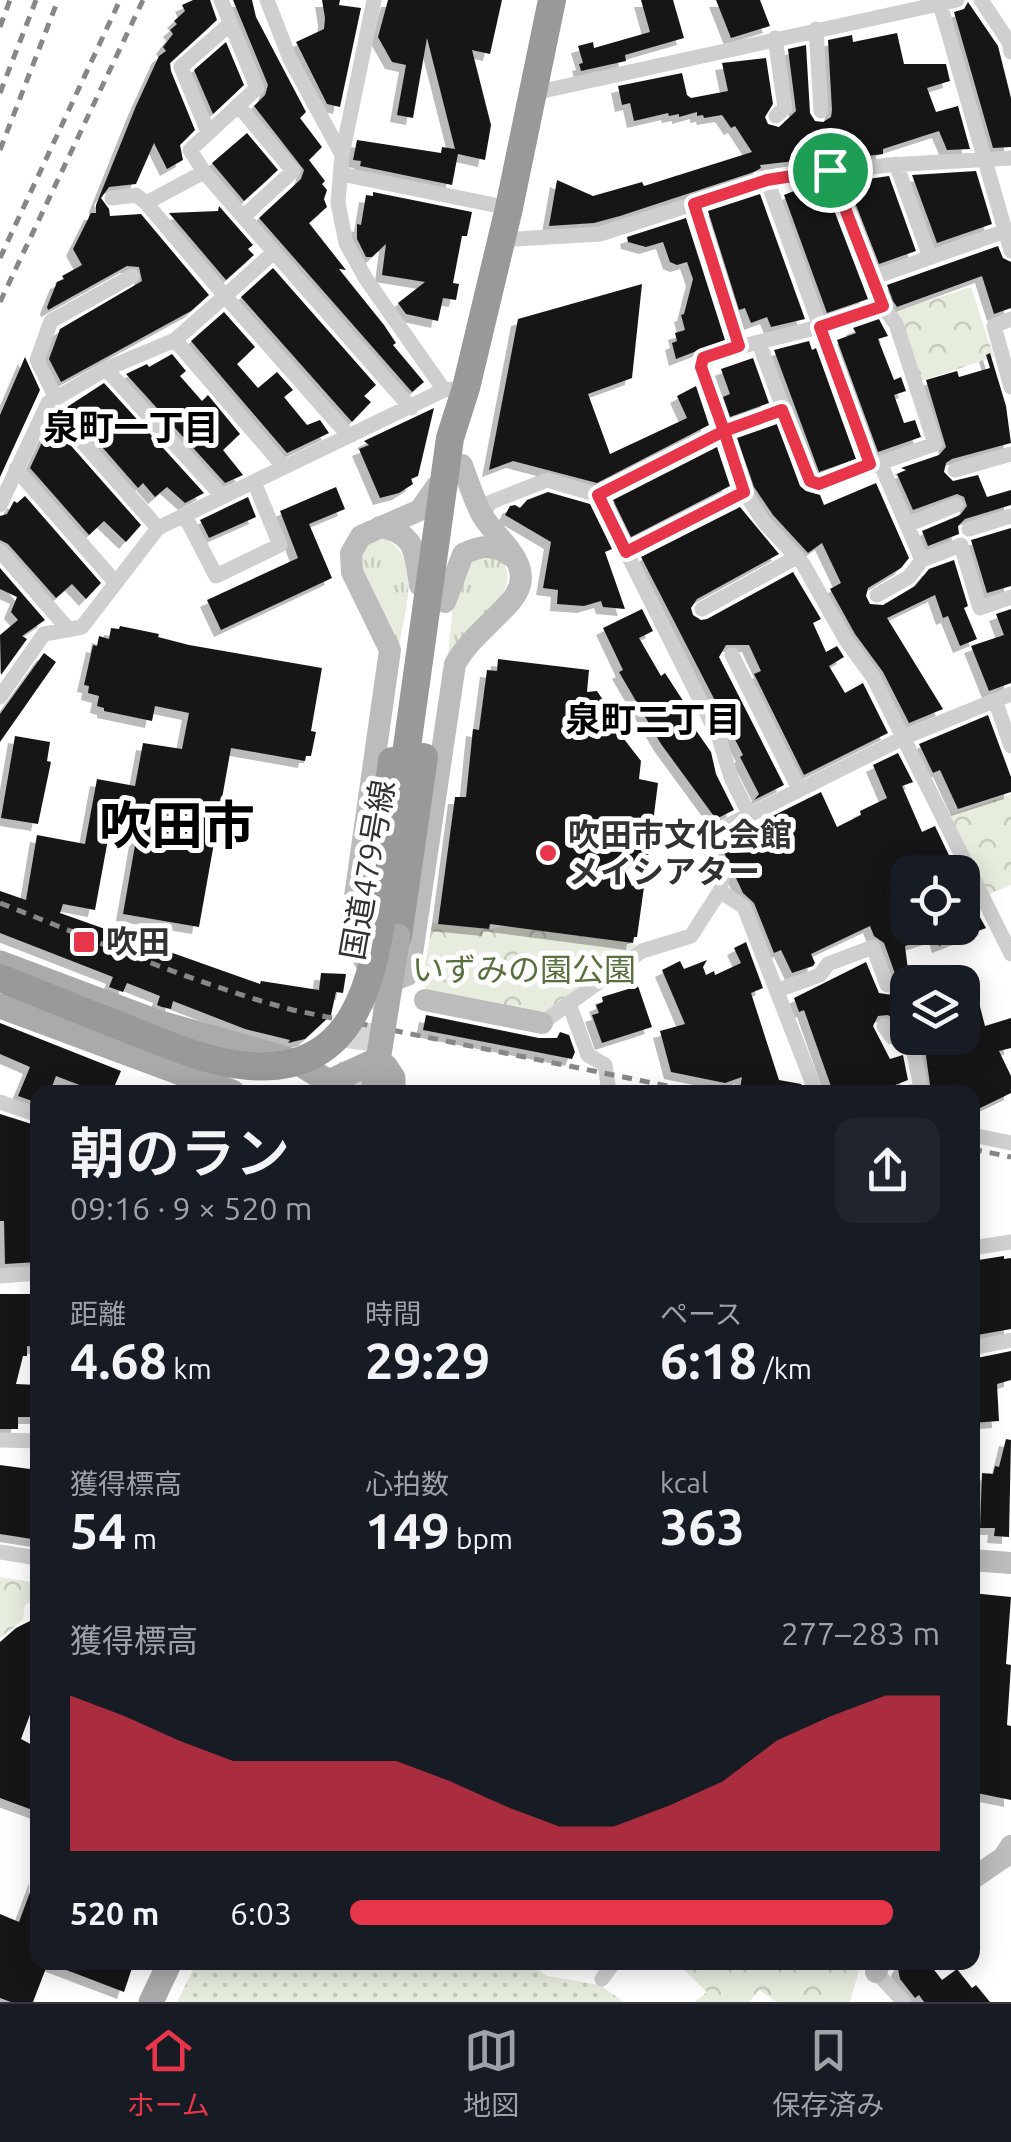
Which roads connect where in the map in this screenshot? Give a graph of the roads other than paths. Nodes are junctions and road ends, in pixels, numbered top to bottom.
1 (221, 0) edge
2 (267, 0) edge
3 (374, 0) edge
4 (552, 0) edge
5 (981, 0) edge
6 (948, 2) edge
7 (901, 5) edge
8 (230, 24) junction
9 (816, 29) junction
10 (775, 38) junction
11 (1011, 52) edge
12 (534, 93) junction
13 (238, 105) junction
14 (821, 110) dead end
15 (776, 116) dead end
16 (208, 132) junction
17 (342, 155) junction
18 (1011, 158) edge
19 (986, 160) junction
20 (896, 164) junction
21 (830, 170) junction
22 (204, 172) junction
23 (341, 174) junction
24 (767, 180) junction
25 (112, 198) dead end
26 (146, 203) junction
27 (694, 204) junction
28 (509, 208) junction
29 (243, 217) junction
30 (1005, 231) junction
31 (500, 240) junction
32 (1011, 251) edge
33 (274, 252) junction
34 (930, 257) junction
35 (132, 276) dead end
36 (872, 278) junction
37 (224, 296) junction
38 (883, 306) junction
39 (1011, 319) edge
40 (820, 327) junction
41 (175, 340) junction
42 (759, 344) junction
43 (739, 346) junction
44 (106, 369) junction
45 (1011, 387) edge
46 (455, 389) junction
47 (51, 399) junction
48 (410, 408) junction
49 (782, 410) junction
50 (724, 431) junction
51 (348, 436) junction
52 (450, 438) junction
53 (1011, 454) edge
54 (462, 465) junction
55 (876, 465) junction
56 (284, 468) junction
57 (16, 470) junction
58 (955, 470) dead end
59 (254, 482) junction
60 (436, 487) junction
61 (744, 492) junction
62 (598, 495) junction
63 (223, 497) junction
64 (0, 505) edge
65 (956, 505) dead end
66 (482, 515) junction
67 (184, 516) junction
68 (1011, 516) edge
69 (907, 525) junction
70 (380, 526) junction
71 (158, 528) junction
72 (969, 529) dead end
73 (0, 551) edge
74 (626, 552) junction
75 (818, 552) dead end
76 (800, 560) junction
77 (922, 560) junction
78 (518, 561) junction
79 (116, 583) junction
80 (420, 585) junction
81 (876, 594) dead end
82 (1011, 596) edge
83 (445, 602) junction
84 (702, 609) dead end
85 (70, 630) junction
86 (732, 655) dead end
87 (3, 687) edge
88 (1011, 694) edge
89 (995, 700) junction
90 (905, 737) junction
91 (1011, 746) edge
92 (411, 784) junction
93 (799, 789) junction
94 (749, 814) junction
95 (720, 891) junction
96 (1003, 923) edge
97 (398, 936) junction
98 (368, 942) dead end
99 (1011, 954) edge
100 (0, 964) edge
101 (409, 974) junction
102 (0, 978) edge
103 (381, 980) junction
104 (887, 985) dead end
105 (0, 987) edge
106 (778, 990) junction
107 (398, 998) dead end
108 (420, 1000) joint
109 (569, 1004) junction
110 (0, 1006) edge
111 (104, 1017) junction
112 (542, 1023) joint
113 (884, 1026) dead end
114 (890, 1034) edge
115 (914, 1055) edge
116 (213, 1085) edge
117 (334, 1085) edge
118 (340, 1085) edge
119 (374, 1085) edge
120 (393, 1085) edge
121 (608, 1085) edge
122 (813, 1085) edge
123 (920, 1085) edge
124 (0, 1102) edge
125 (30, 1112) edge
126 (980, 1136) edge
127 (1011, 1143) edge
128 (1011, 1242) edge
129 (980, 1247) edge
130 (30, 1274) edge
131 (0, 1276) edge
132 (1011, 1340) edge
133 (980, 1346) edge
134 (0, 1440) edge
135 (30, 1441) edge
136 (0, 1552) edge
137 (30, 1557) edge
138 (980, 1561) edge
139 (1011, 1564) edge
140 (1011, 1846) edge
141 (980, 1874) edge
142 (166, 1970) edge
143 (609, 1970) edge
144 (880, 1970) edge
145 (602, 1980) dead end
146 (150, 2002) edge
147 (904, 2002) edge

1 - 8 street
2 - 17 street
3 - 17 street
4 - 12 highway, 国道479号線
5 - 11 street
6 - 7 street
6 - 19 street
7 - 9 street
8 - 13 street
8 - 16 street
9 - 10 street
9 - 14 street
10 - 12 street
10 - 15 street
12 - 28 highway, 国道479号線
13 - 16 street
13 - 29 street
16 - 22 street
17 - 23 street
18 - 19 street
19 - 20 street
19 - 30 street
20 - 21 street
20 - 34 street
21 - 24 street
21 - 36 street
22 - 26 street
22 - 29 street
23 - 28 street
23 - 46 street
24 - 27 street
24 - 40 street
25 - 26 street
26 - 37 street
27 - 31 street
27 - 43 street
28 - 31 highway, 国道479号線
29 - 33 street
30 - 32 street
30 - 34 street
31 - 46 highway, 国道479号線
33 - 37 street
33 - 48 street
34 - 36 street
35 - 47 street
36 - 38 street
37 - 41 street
37 - 51 street
38 - 40 street
38 - 55 street
39 - 45 street
40 - 42 street
40 - 55 street
41 - 44 street
41 - 56 street
42 - 43 street
42 - 49 street
43 - 50 street
44 - 47 street
44 - 63 street
46 - 48 street
46 - 52 highway, 国道479号線
46 - 54 highway, 国道479号線
47 - 57 street
47 - 71 street
48 - 51 street
49 - 50 street
49 - 55 street
50 - 61 street
50 - 62 street
51 - 56 street
52 - 60 highway
52 - 92 highway, 国道479号線
53 - 58 street
54 - 66 street
54 - 83 highway, 国道479号線
55 - 69 street
56 - 59 street
57 - 64 street
57 - 79 street
59 - 63 street
59 - 67 street
60 - 70 street
60 - 80 highway
61 - 74 street
61 - 76 street
62 - 66 street
62 - 74 street
63 - 67 street
65 - 69 street
66 - 78 street
67 - 71 street
68 - 72 street
69 - 77 street
70 - 80 street
70 - 103 street
71 - 79 street
73 - 85 street
74 - 94 street
75 - 76 street
76 - 84 street
76 - 90 street
77 - 81 street
77 - 82 street
78 - 83 street
78 - 101 street
79 - 85 street
80 - 98 highway
83 - 92 highway, 国道479号線
85 - 87 street
86 - 93 street
88 - 89 street
89 - 90 street
89 - 91 street
90 - 93 street
90 - 96 street
92 - 97 highway, 国道479号線
92 - 111 highway, 国道479号線, bridge
93 - 94 street
94 - 95 street
95 - 106 street
95 - 109 street
96 - 99 street
97 - 111 highway, 国道479号線, bridge
97 - 119 main road, bridge
100 - 111 main road
101 - 103 street
101 - 108 street
102 - 111 highway, 国道479号線
103 - 107 street
104 - 106 street
105 - 111 highway, 国道479号線
106 - 122 street
108 - 112 street
109 - 112 street
109 - 121 street
110 - 116 main road
111 - 117 main road
113 - 114 street
115 - 123 street
118 - 120 main road
124 - 125 street
126 - 127 street
128 - 129 street
130 - 131 street
132 - 133 street
134 - 135 street
136 - 137 street
138 - 139 street
140 - 141 street
142 - 146 main road
143 - 145 street
144 - 147 street

